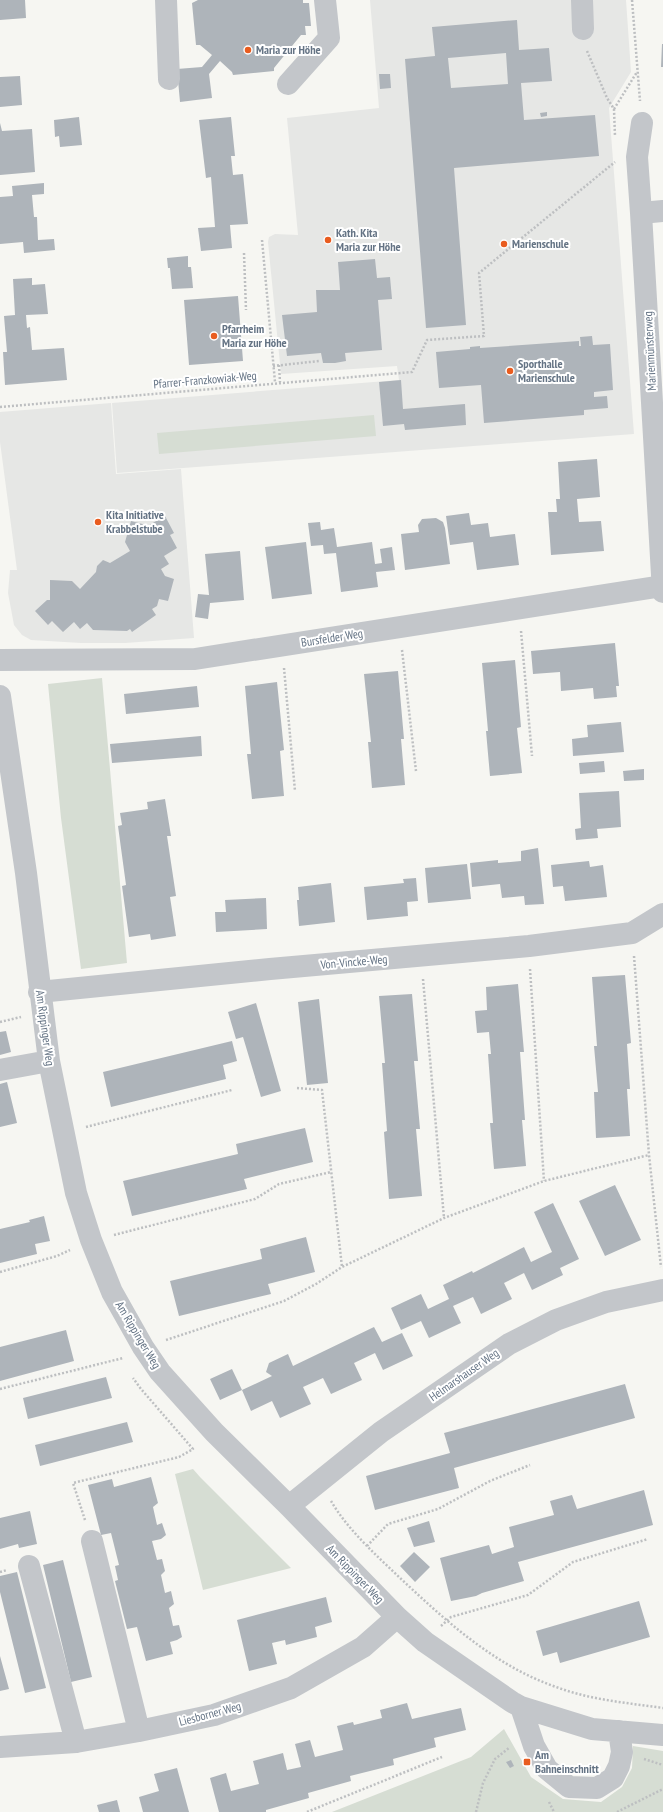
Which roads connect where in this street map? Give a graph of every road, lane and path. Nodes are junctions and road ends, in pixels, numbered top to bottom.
1 (166, 0) edge
2 (326, 0) edge
3 (582, 0) edge
4 (632, 0) edge
5 (583, 29) joint
6 (638, 72) junction
7 (169, 79) dead end
8 (288, 84) dead end
9 (642, 123) joint
10 (637, 157) junction
11 (663, 211) edge
12 (641, 213) junction
13 (262, 240) dead end
14 (244, 253) dead end
15 (246, 310) dead end
16 (319, 361) dead end
17 (279, 365) junction
18 (273, 366) junction
19 (275, 382) junction
20 (280, 382) junction
21 (0, 407) edge
22 (660, 488) edge
23 (663, 589) edge
24 (518, 608) junction
25 (400, 627) junction
26 (282, 646) junction
27 (0, 660) edge
28 (0, 696) edge
29 (532, 756) dead end
30 (416, 771) dead end
31 (295, 791) dead end
32 (9, 817) edge
33 (663, 914) edge
34 (632, 933) junction
35 (529, 946) junction
36 (421, 957) junction
37 (40, 992) junction
38 (49, 1060) junction
39 (0, 1070) edge
40 (296, 1088) dead end
41 (232, 1090) dead end
42 (63, 1133) junction
43 (648, 1155) junction
44 (332, 1172) junction
45 (544, 1181) junction
46 (444, 1218) junction
47 (91, 1240) junction
48 (342, 1267) junction
49 (0, 1272) edge
50 (662, 1280) edge
51 (143, 1347) junction
52 (121, 1359) junction
53 (125, 1365) dead end
54 (133, 1377) dead end
55 (0, 1389) edge
56 (530, 1465) dead end
57 (317, 1483) junction
58 (289, 1506) junction
59 (648, 1539) dead end
60 (92, 1540) joint
61 (367, 1546) junction
62 (344, 1563) junction
63 (29, 1566) dead end
64 (398, 1617) junction
65 (446, 1622) junction
66 (425, 1642) junction
67 (521, 1706) junction
68 (663, 1708) edge
69 (139, 1731) junction
70 (619, 1731) junction
71 (529, 1734) junction
72 (663, 1735) edge
73 (76, 1742) junction
74 (0, 1747) edge
75 (442, 1757) dead end
76 (663, 1789) edge
77 (551, 1806) dead end
78 (308, 1812) edge
79 (476, 1812) edge
80 (554, 1812) edge
81 (617, 1812) edge

1 - 7 street
2 - 8 street
3 - 5 street
4 - 6 path
5 - 6 path
6 - 9 path
9 - 10 street, Marienmünsterweg
10 - 12 street, Marienmünsterweg
10 - 20 path, Pfarrer-Franzkowiak-Weg
11 - 12 street
12 - 22 street, Marienmünsterweg
13 - 18 path
14 - 15 path
16 - 17 path
17 - 18 path
17 - 20 path
18 - 19 path
19 - 20 path, Pfarrer-Franzkowiak-Weg
19 - 21 path, Pfarrer-Franzkowiak-Weg
22 - 23 street, Marienmünsterweg
23 - 24 street, Bursfelder Weg
24 - 25 street, Bursfelder Weg
24 - 29 path
25 - 26 street, Bursfelder Weg
25 - 30 path
26 - 27 street, Bursfelder Weg
26 - 31 path
28 - 32 street, Am Rippinger Weg
32 - 37 street, Am Rippinger Weg
33 - 34 street, Von-Vincke-Weg
34 - 35 street, Von-Vincke-Weg
34 - 43 path
35 - 36 street, Von-Vincke-Weg
35 - 45 path
36 - 37 street, Von-Vincke-Weg
36 - 46 path
37 - 38 street, Am Rippinger Weg
38 - 39 street
38 - 42 street, Am Rippinger Weg
40 - 44 path
41 - 42 path
42 - 47 street, Am Rippinger Weg
43 - 45 path
43 - 50 path
44 - 47 path
44 - 48 path
45 - 46 path
46 - 48 path
47 - 49 path
47 - 51 street, Am Rippinger Weg
48 - 51 path
50 - 57 street, Helmarshauser Weg
51 - 52 path
51 - 58 street, Am Rippinger Weg
52 - 53 path
52 - 55 path
54 - 60 path
56 - 61 path
57 - 58 street, Helmarshauser Weg
57 - 61 path
58 - 62 street, Am Rippinger Weg
59 - 65 path
60 - 69 street
61 - 62 path
61 - 65 path
62 - 64 street, Am Rippinger Weg
63 - 73 street
64 - 66 street, Am Rippinger Weg
64 - 69 street, Liesborner Weg
65 - 66 path
65 - 68 path
66 - 67 street, Am Rippinger Weg
67 - 70 street, Am Rippinger Weg
67 - 71 street
69 - 73 street, Liesborner Weg
70 - 71 street
70 - 72 street, Am Rippinger Weg
71 - 79 path
73 - 74 street, Liesborner Weg
75 - 78 path
76 - 81 path
77 - 80 path

